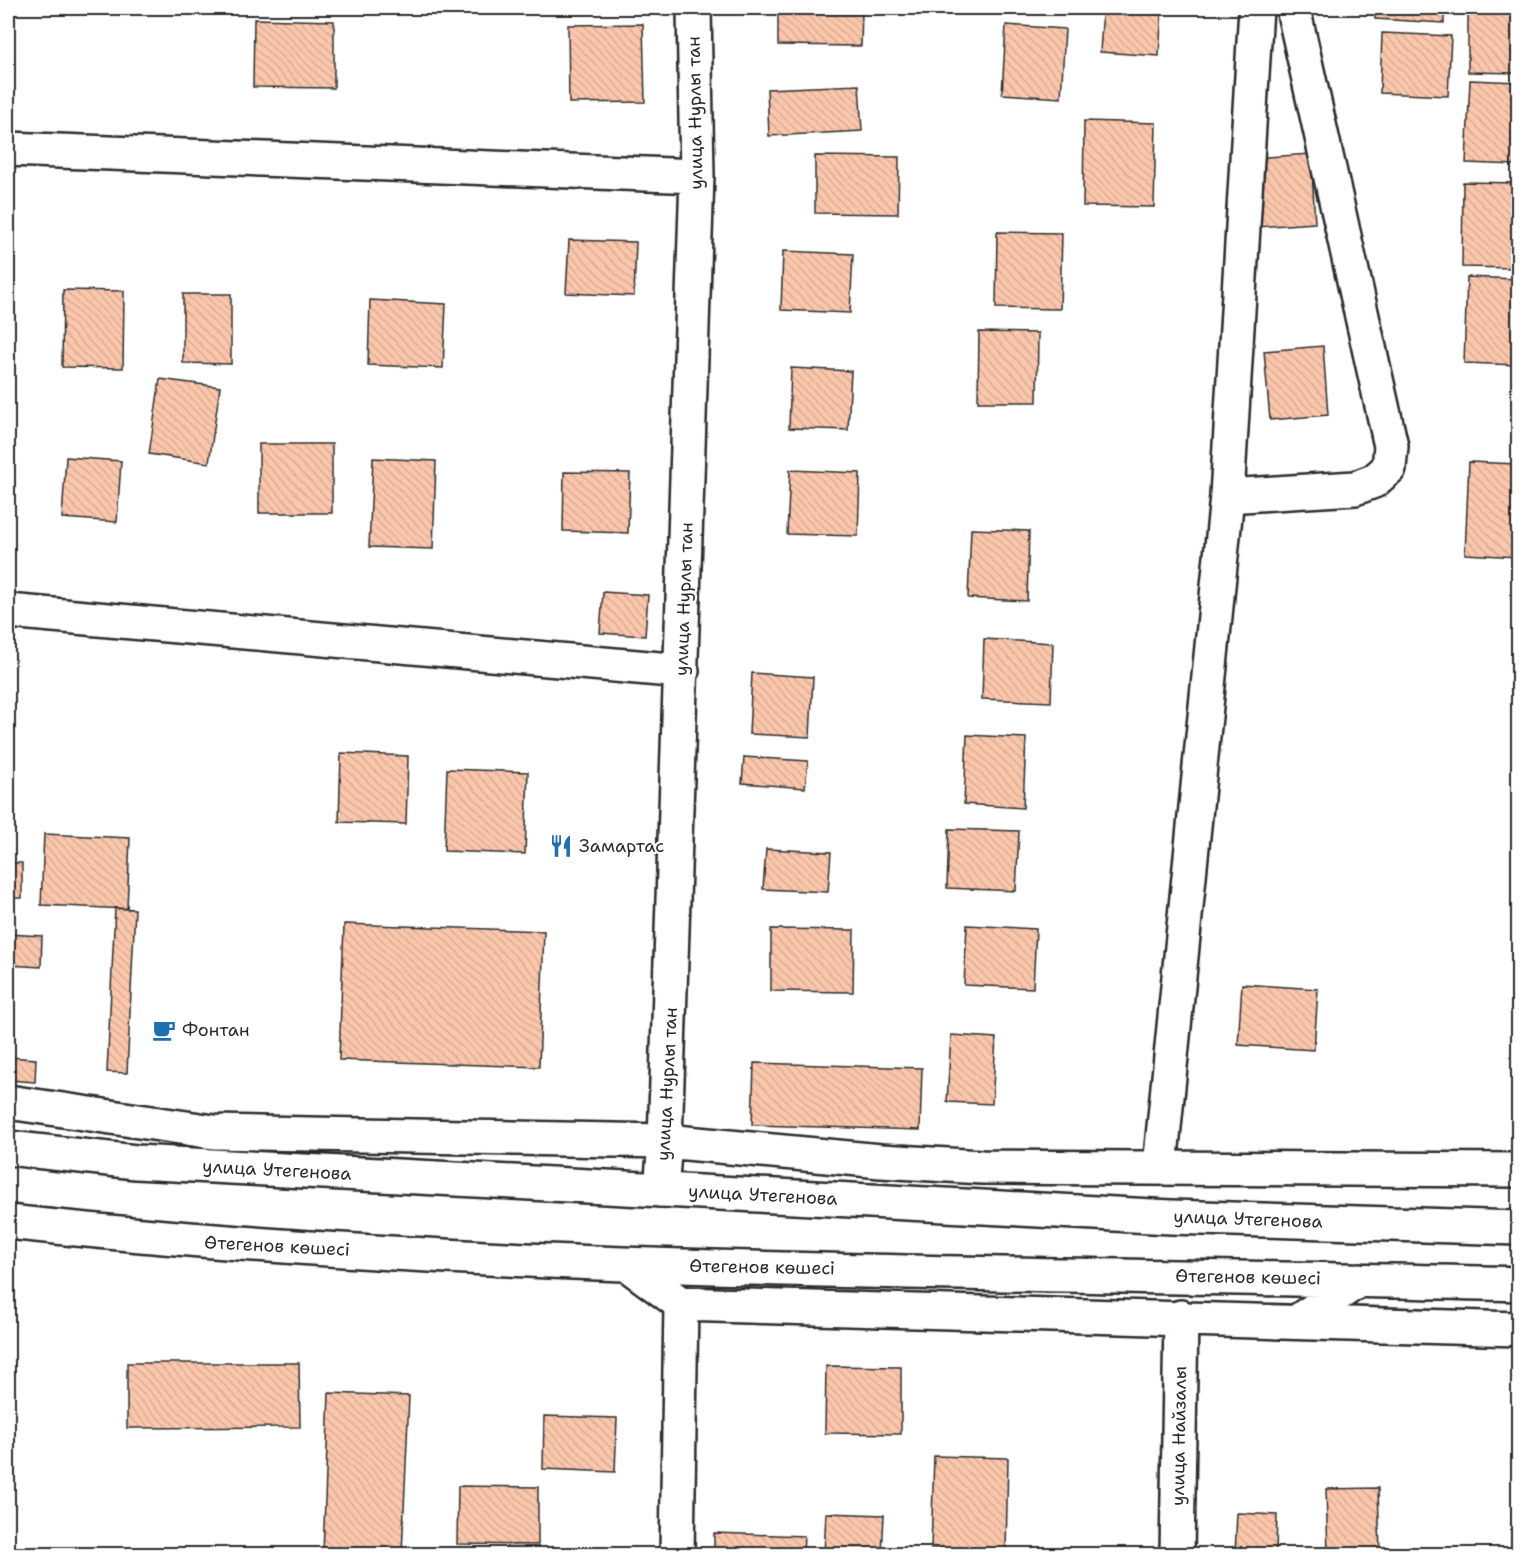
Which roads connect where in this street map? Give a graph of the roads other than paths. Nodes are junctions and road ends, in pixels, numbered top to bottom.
1 (694, 8) edge
2 (1256, 8) edge
3 (1293, 8) edge
4 (8, 149) edge
5 (697, 176) junction
6 (1227, 496) junction
7 (8, 612) edge
8 (682, 671) junction
9 (8, 1102) edge
10 (665, 1141) junction
11 (8, 1148) edge
12 (1160, 1167) junction
13 (1518, 1170) edge
14 (661, 1190) junction
15 (8, 1222) edge
16 (1518, 1228) edge
17 (628, 1265) junction
18 (1359, 1280) junction
19 (1518, 1284) edge
20 (681, 1304) junction
21 (1181, 1317) junction
22 (1298, 1322) junction
23 (1518, 1329) edge
24 (677, 1554) edge
25 (1177, 1554) edge

1 - 5 street, улица Нурлы тан
2 - 6 street
3 - 6 street
4 - 5 street
5 - 8 street, улица Нурлы тан
6 - 12 street
7 - 8 street
8 - 10 street, улица Нурлы тан
9 - 10 street
10 - 12 street
10 - 14 street, улица Нурлы тан
11 - 14 street, улица Утегенова
12 - 13 street
14 - 16 street, улица Утегенова
15 - 17 street, Өтегенов көшесі
17 - 18 street, Өтегенов көшесі
17 - 20 street
18 - 19 street, Өтегенов көшесі
18 - 22 street
20 - 21 street
20 - 24 street
21 - 22 street
21 - 25 street, улица Найзалы
22 - 23 street

